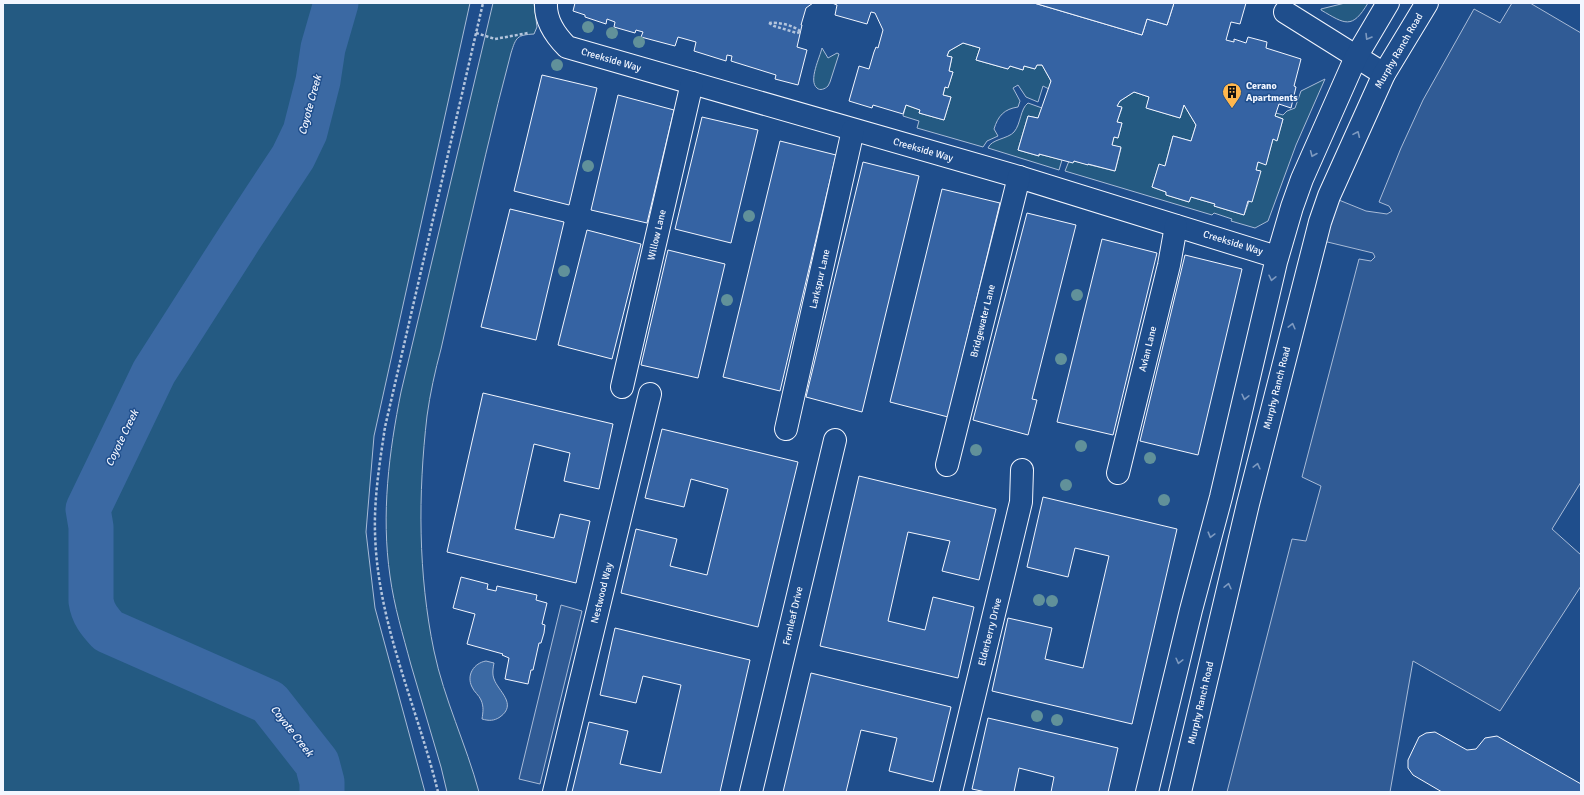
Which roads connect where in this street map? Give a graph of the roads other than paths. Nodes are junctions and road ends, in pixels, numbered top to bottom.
1 (546, 3) edge
2 (1388, 3) edge
3 (1427, 3) edge
4 (1285, 12) dead end
5 (1356, 57) junction
6 (1384, 74) junction
7 (692, 83) junction
8 (853, 130) junction
9 (1019, 177) junction
10 (1176, 226) junction
11 (1278, 256) junction
12 (622, 387) dead end
13 (650, 394) dead end
14 (786, 429) dead end
15 (835, 440) dead end
16 (948, 465) dead end
17 (1022, 470) dead end
18 (1118, 473) dead end
19 (1221, 497) junction
20 (1248, 504) junction
21 (554, 792) edge
22 (751, 792) edge
23 (951, 792) edge
24 (1147, 792) edge
25 (1180, 792) edge

1 - 7 street, Creekside Way
2 -> 5 street
3 - 6 street, Murphy Ranch Road
4 - 5 street
5 - 6 street
5 -> 11 street
20 -> 6 street, Murphy Ranch Road
7 - 8 street, Creekside Way
7 - 12 street, Willow Lane
8 - 9 street, Creekside Way
8 - 14 street, Larkspur Lane
9 - 10 street, Creekside Way
9 - 16 street, Bridgewater Lane
10 - 11 street, Creekside Way
10 - 18 street, Avian Lane
11 -> 19 street
13 - 21 street, Nestwood Way
15 - 22 street, Fernleaf Drive
17 - 23 street, Elderberry Drive
19 - 20 street
19 -> 24 street
25 -> 20 street, Murphy Ranch Road

